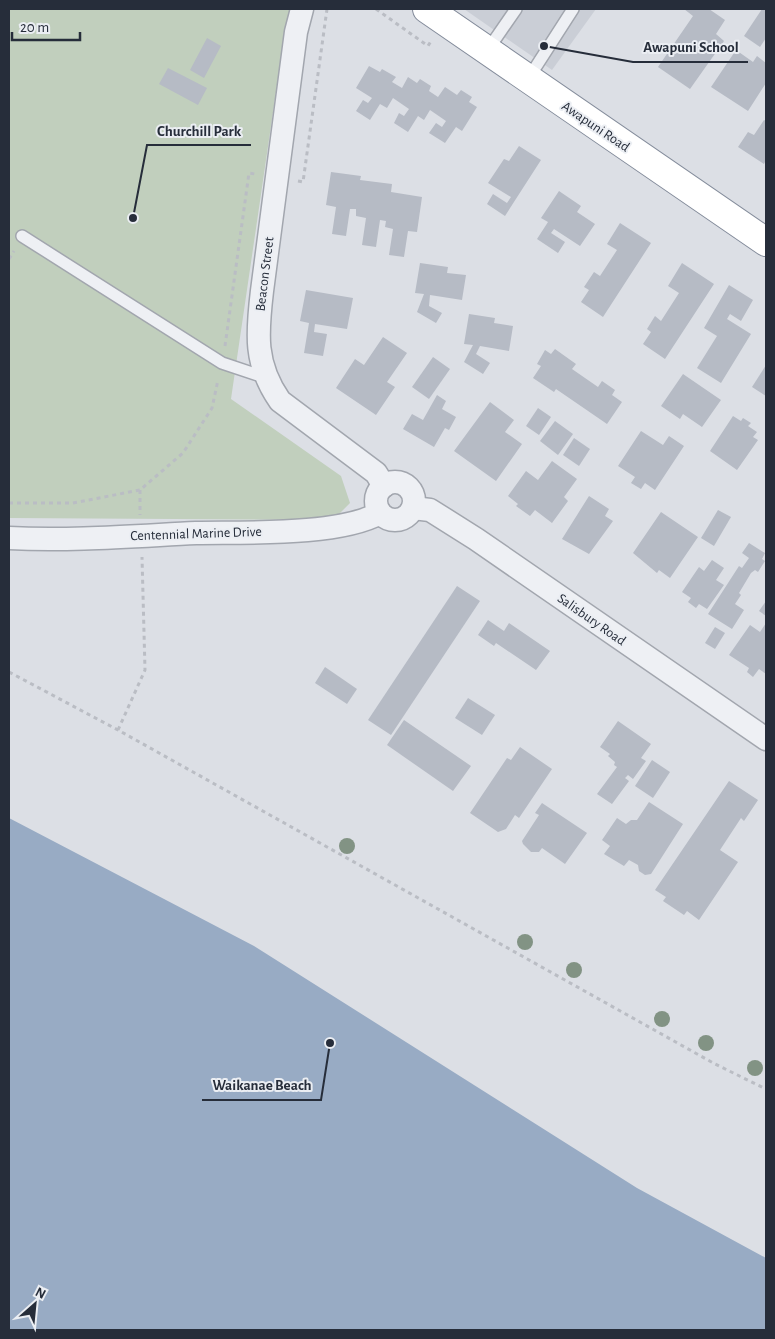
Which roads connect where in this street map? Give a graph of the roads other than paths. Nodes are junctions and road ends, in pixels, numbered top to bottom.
1 (302, 9) edge
2 (426, 9) edge
3 (516, 9) edge
4 (573, 9) edge
5 (487, 51) junction
6 (528, 79) junction
7 (22, 236) dead end
8 (766, 242) edge
9 (267, 378) junction
10 (384, 486) junction
11 (413, 508) junction
12 (380, 513) junction
13 (9, 538) edge
14 (766, 738) edge

1 - 9 street, Beacon Street
2 - 5 highway, Awapuni Road
3 - 5 lane
4 - 6 lane
5 - 6 highway, Awapuni Road
6 - 8 highway, Awapuni Road
7 - 9 lane
9 - 10 street, Beacon Street
10 - 11 street
10 - 12 street
11 - 12 street
11 - 14 street, Salisbury Road
12 - 13 street, Centennial Marine Drive

